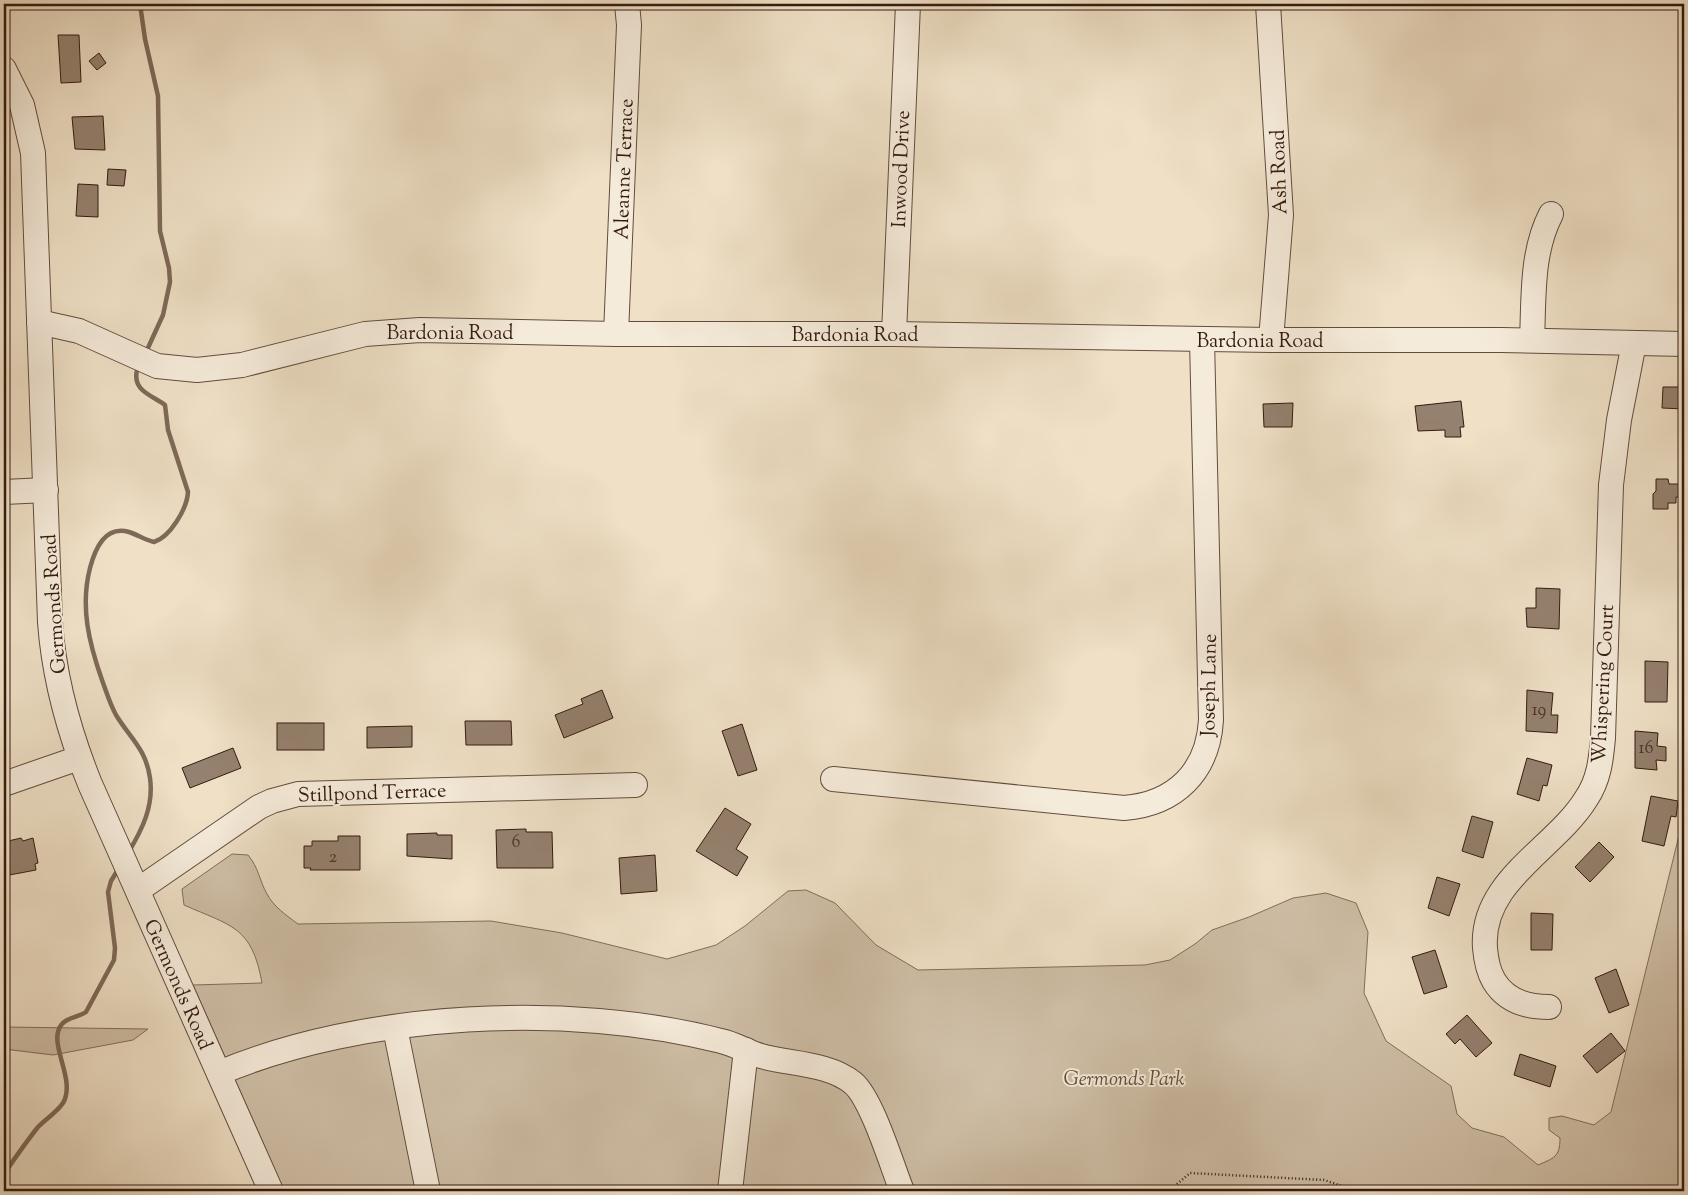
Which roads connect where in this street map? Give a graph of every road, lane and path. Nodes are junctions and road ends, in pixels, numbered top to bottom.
1 (626, 4) edge
2 (908, 4) edge
3 (1268, 4) edge
4 (4, 69) edge
5 (1551, 214) dead end
6 (39, 322) junction
7 (616, 334) junction
8 (894, 334) junction
9 (1202, 340) junction
10 (1271, 340) junction
11 (1532, 340) junction
12 (1634, 343) junction
13 (1684, 344) edge
14 (46, 490) junction
15 (4, 492) edge
16 (79, 758) junction
17 (832, 779) dead end
18 (4, 784) edge
19 (634, 785) dead end
20 (138, 890) junction
21 (1549, 1007) dead end
22 (395, 1028) junction
23 (746, 1050) junction
24 (219, 1073) junction
25 (271, 1191) edge
26 (428, 1191) edge
27 (730, 1191) edge
28 (902, 1191) edge
29 (1169, 1191) edge
30 (1357, 1191) edge

1 - 7 street, Aleanne Terrace
2 - 8 street, Inwood Drive
3 - 10 street, Ash Road
4 - 6 street, Germonds Road
5 - 11 street
6 - 7 street, Bardonia Road
6 - 14 street, Germonds Road
7 - 8 street, Bardonia Road
8 - 9 street, Bardonia Road
9 - 10 street, Bardonia Road
9 - 17 street, Joseph Lane
10 - 11 street, Bardonia Road
11 - 12 street, Bardonia Road
12 - 13 street, Bardonia Road
12 - 21 street, Whispering Court
14 - 15 street
14 - 16 street, Germonds Road
16 - 18 street
16 - 20 street, Germonds Road
19 - 20 street, Stillpond Terrace
20 - 24 street, Germonds Road
22 - 23 street
22 - 24 street
22 - 26 street
23 - 27 street
23 - 28 street
24 - 25 street, Germonds Road
29 - 30 path

